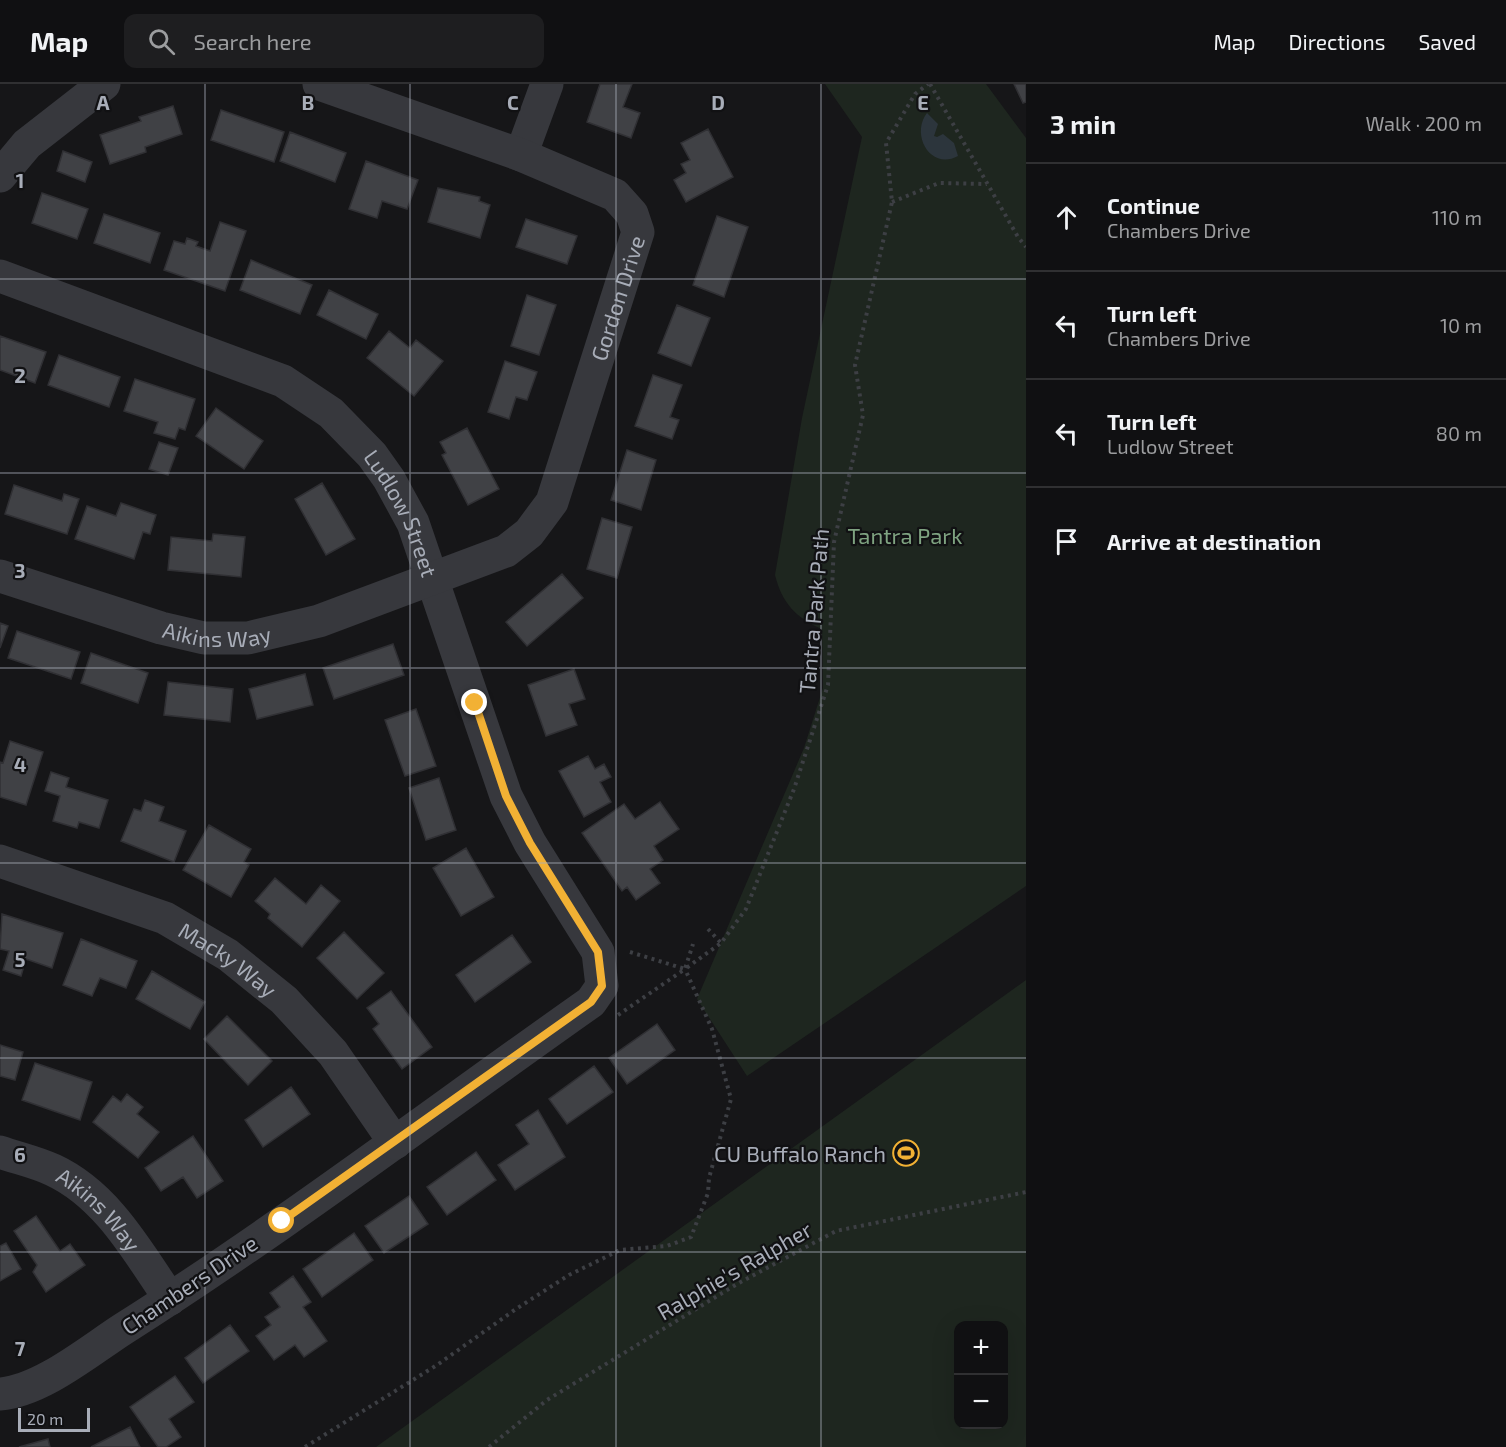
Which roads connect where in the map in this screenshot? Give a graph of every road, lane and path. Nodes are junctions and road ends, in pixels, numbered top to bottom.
1 (319, 84) edge
2 (547, 84) edge
3 (929, 84) edge
4 (93, 87) edge
5 (521, 155) junction
6 (0, 176) edge
7 (988, 184) junction
8 (892, 202) junction
9 (1026, 247) edge
10 (0, 276) edge
11 (0, 576) edge
12 (434, 579) junction
13 (0, 861) edge
14 (708, 929) dead end
15 (721, 943) junction
16 (693, 944) dead end
17 (614, 952) junction
18 (685, 969) junction
19 (618, 1015) dead end
20 (395, 1143) junction
21 (0, 1152) edge
22 (1026, 1192) edge
23 (170, 1299) junction
24 (0, 1394) edge
25 (305, 1447) edge
26 (489, 1447) edge

1 - 5 street, Gordon Drive
2 - 5 street
3 - 7 path, Tantra Park Path
3 - 8 path, Tantra Park Path
4 - 6 street
5 - 12 street, Gordon Drive
7 - 8 path
7 - 9 path, Tantra Park Path
8 - 15 path, Tantra Park Path
10 - 12 street, Ludlow Street
11 - 12 street, Aikins Way
12 - 17 street, Ludlow Street
13 - 20 street, Macky Way
14 - 15 path
15 - 18 path, Tantra Park Path
16 - 18 path
17 - 18 path
17 - 20 street, Chambers Drive
18 - 19 path, Tantra Park Path
18 - 25 path
20 - 23 street, Chambers Drive
21 - 23 street, Aikins Way
22 - 26 path, Ralphie's Ralpher
23 - 24 street, Chambers Drive

